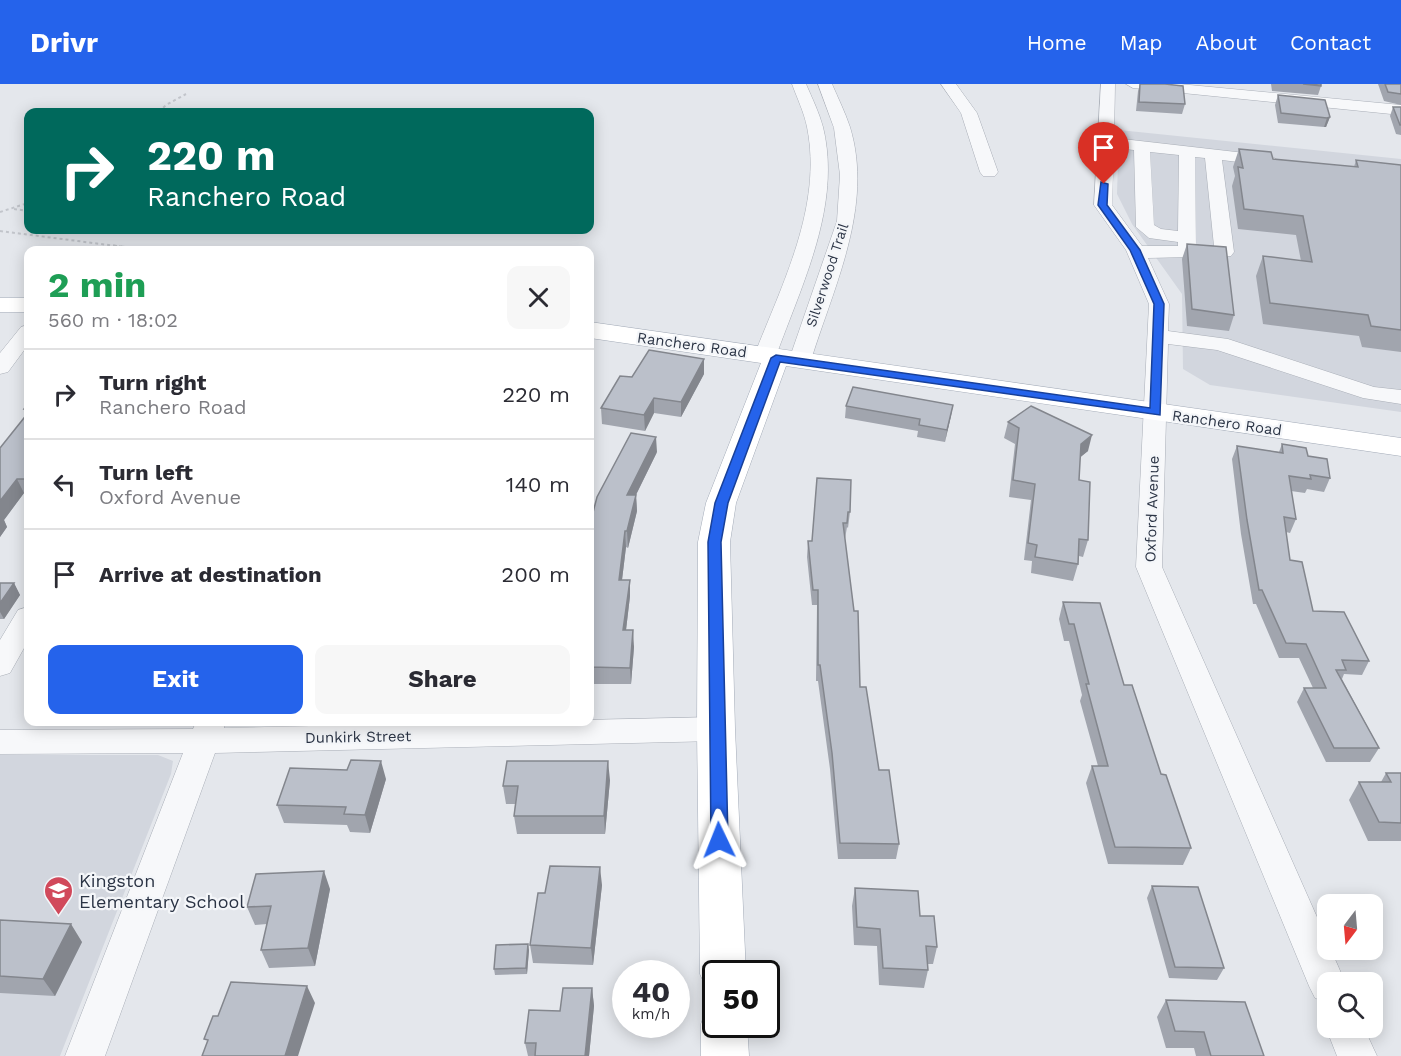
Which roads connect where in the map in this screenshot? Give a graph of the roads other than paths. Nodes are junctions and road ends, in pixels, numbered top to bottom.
1 (799, 84) edge
2 (825, 84) edge
3 (948, 84) edge
4 (1108, 84) edge
5 (1133, 84) edge
6 (1401, 110) edge
7 (1105, 142) junction
8 (1142, 146) junction
9 (1187, 151) junction
10 (1213, 154) junction
11 (1284, 162) edge
12 (989, 172) dead end
13 (1192, 247) junction
14 (1136, 252) junction
15 (0, 305) edge
16 (24, 305) edge
17 (594, 331) edge
18 (24, 336) edge
19 (1159, 336) junction
20 (780, 358) junction
21 (0, 367) edge
22 (1401, 397) edge
23 (1156, 413) junction
24 (1401, 447) edge
25 (24, 624) edge
26 (0, 665) edge
27 (716, 729) junction
28 (208, 731) edge
29 (0, 742) edge
30 (723, 960) edge
31 (1322, 972) edge
32 (724, 1038) edge
33 (1349, 1038) edge
34 (85, 1056) edge
35 (725, 1056) edge
36 (1357, 1056) edge

1 - 20 street, Silverwood Trail
2 - 20 street, Silverwood Trail
3 - 12 street
4 - 7 street, Oxford Avenue
5 - 6 street
7 - 8 street
7 - 14 street, Oxford Avenue
8 - 9 street
8 - 13 street
9 - 10 street
9 - 13 street
10 - 11 street
10 - 13 street
13 - 14 street
14 - 19 street, Oxford Avenue
15 - 16 main road
17 - 20 main road, Ranchero Road
18 - 21 street
19 - 22 street
19 - 23 street, Oxford Avenue
20 - 23 main road, Ranchero Road
20 - 27 main road
23 - 24 main road, Ranchero Road
23 - 31 street, Oxford Avenue
25 - 26 street
27 - 28 street, Dunkirk Street
27 - 30 main road
28 - 29 street, Dunkirk Street
28 - 34 street
32 - 35 main road
33 - 36 street

